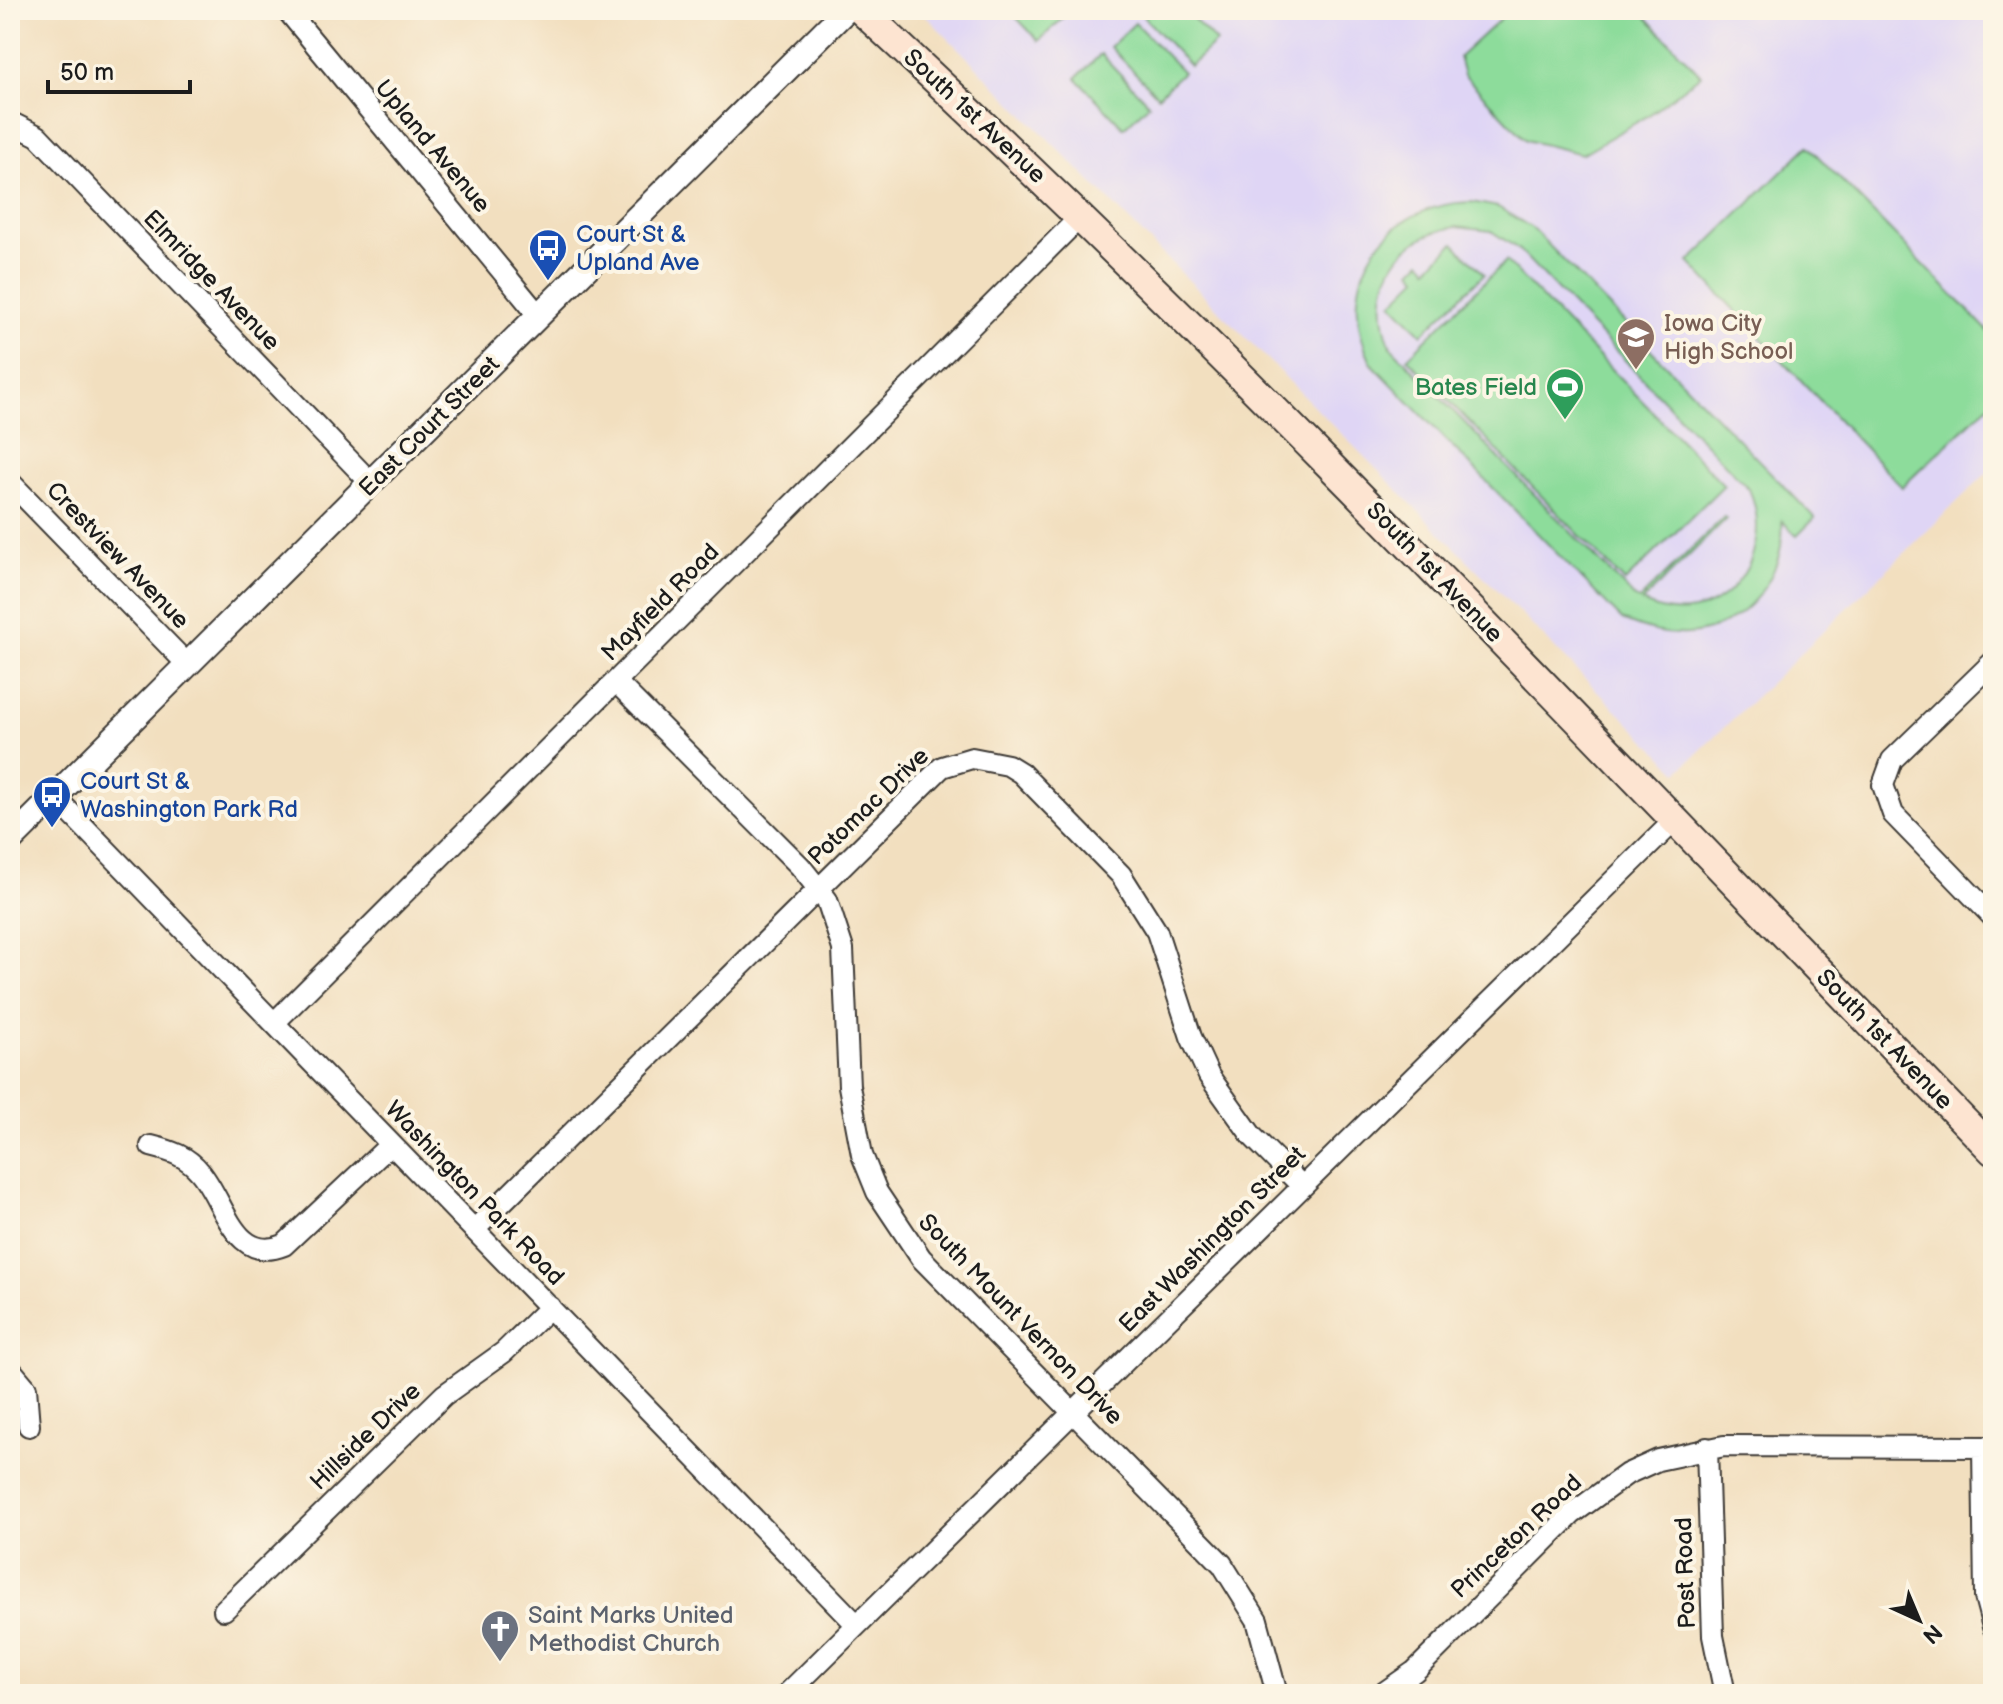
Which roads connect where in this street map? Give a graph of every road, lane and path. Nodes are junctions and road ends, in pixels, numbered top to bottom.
1 (287, 10) edge
2 (846, 10) edge
3 (861, 10) edge
4 (10, 122) edge
5 (1081, 216) junction
6 (539, 316) junction
7 (10, 482) edge
8 (371, 483) junction
9 (1993, 662) edge
10 (188, 665) junction
11 (617, 683) junction
12 (55, 797) junction
13 (1674, 821) junction
14 (10, 841) edge
15 (819, 888) junction
16 (1993, 917) edge
17 (274, 1023) junction
18 (391, 1144) junction
19 (151, 1146) dead end
20 (1993, 1151) edge
21 (1302, 1186) junction
22 (474, 1230) junction
23 (550, 1307) junction
24 (10, 1369) edge
25 (1073, 1412) junction
26 (29, 1426) dead end
27 (1988, 1447) edge
28 (1707, 1448) junction
29 (224, 1610) dead end
30 (857, 1625) junction
31 (1993, 1627) edge
32 (787, 1694) edge
33 (1277, 1694) edge
34 (1382, 1694) edge
35 (1725, 1694) edge

1 - 6 street, Upland Avenue
2 - 6 street, East Court Street
3 - 5 main road, South 1st Avenue
4 - 8 street, Elmridge Avenue
5 - 11 street, Mayfield Road
5 - 13 main road, South 1st Avenue
6 - 8 street, East Court Street
7 - 10 street, Crestview Avenue
8 - 10 street, East Court Street
9 - 16 street
10 - 12 street, East Court Street
11 - 15 street, South Mount Vernon Drive
11 - 17 street, Mayfield Road
12 - 14 street, East Court Street
12 - 17 street, Washington Park Road
13 - 20 main road, South 1st Avenue
13 - 21 street, East Washington Street
15 - 21 street, Potomac Drive
15 - 22 street, Potomac Drive
15 - 25 street, South Mount Vernon Drive
17 - 18 street, Washington Park Road
18 - 19 street
18 - 22 street, Washington Park Road
21 - 25 street, East Washington Street
22 - 23 street, Washington Park Road
23 - 29 street, Hillside Drive
23 - 30 street, Washington Park Road
24 - 26 street
25 - 30 street, East Washington Street
25 - 33 street, South Mount Vernon Drive
27 - 28 street, Princeton Road
27 - 31 street
28 - 34 street, Princeton Road
28 - 35 street, Post Road
30 - 32 street, East Washington Street

